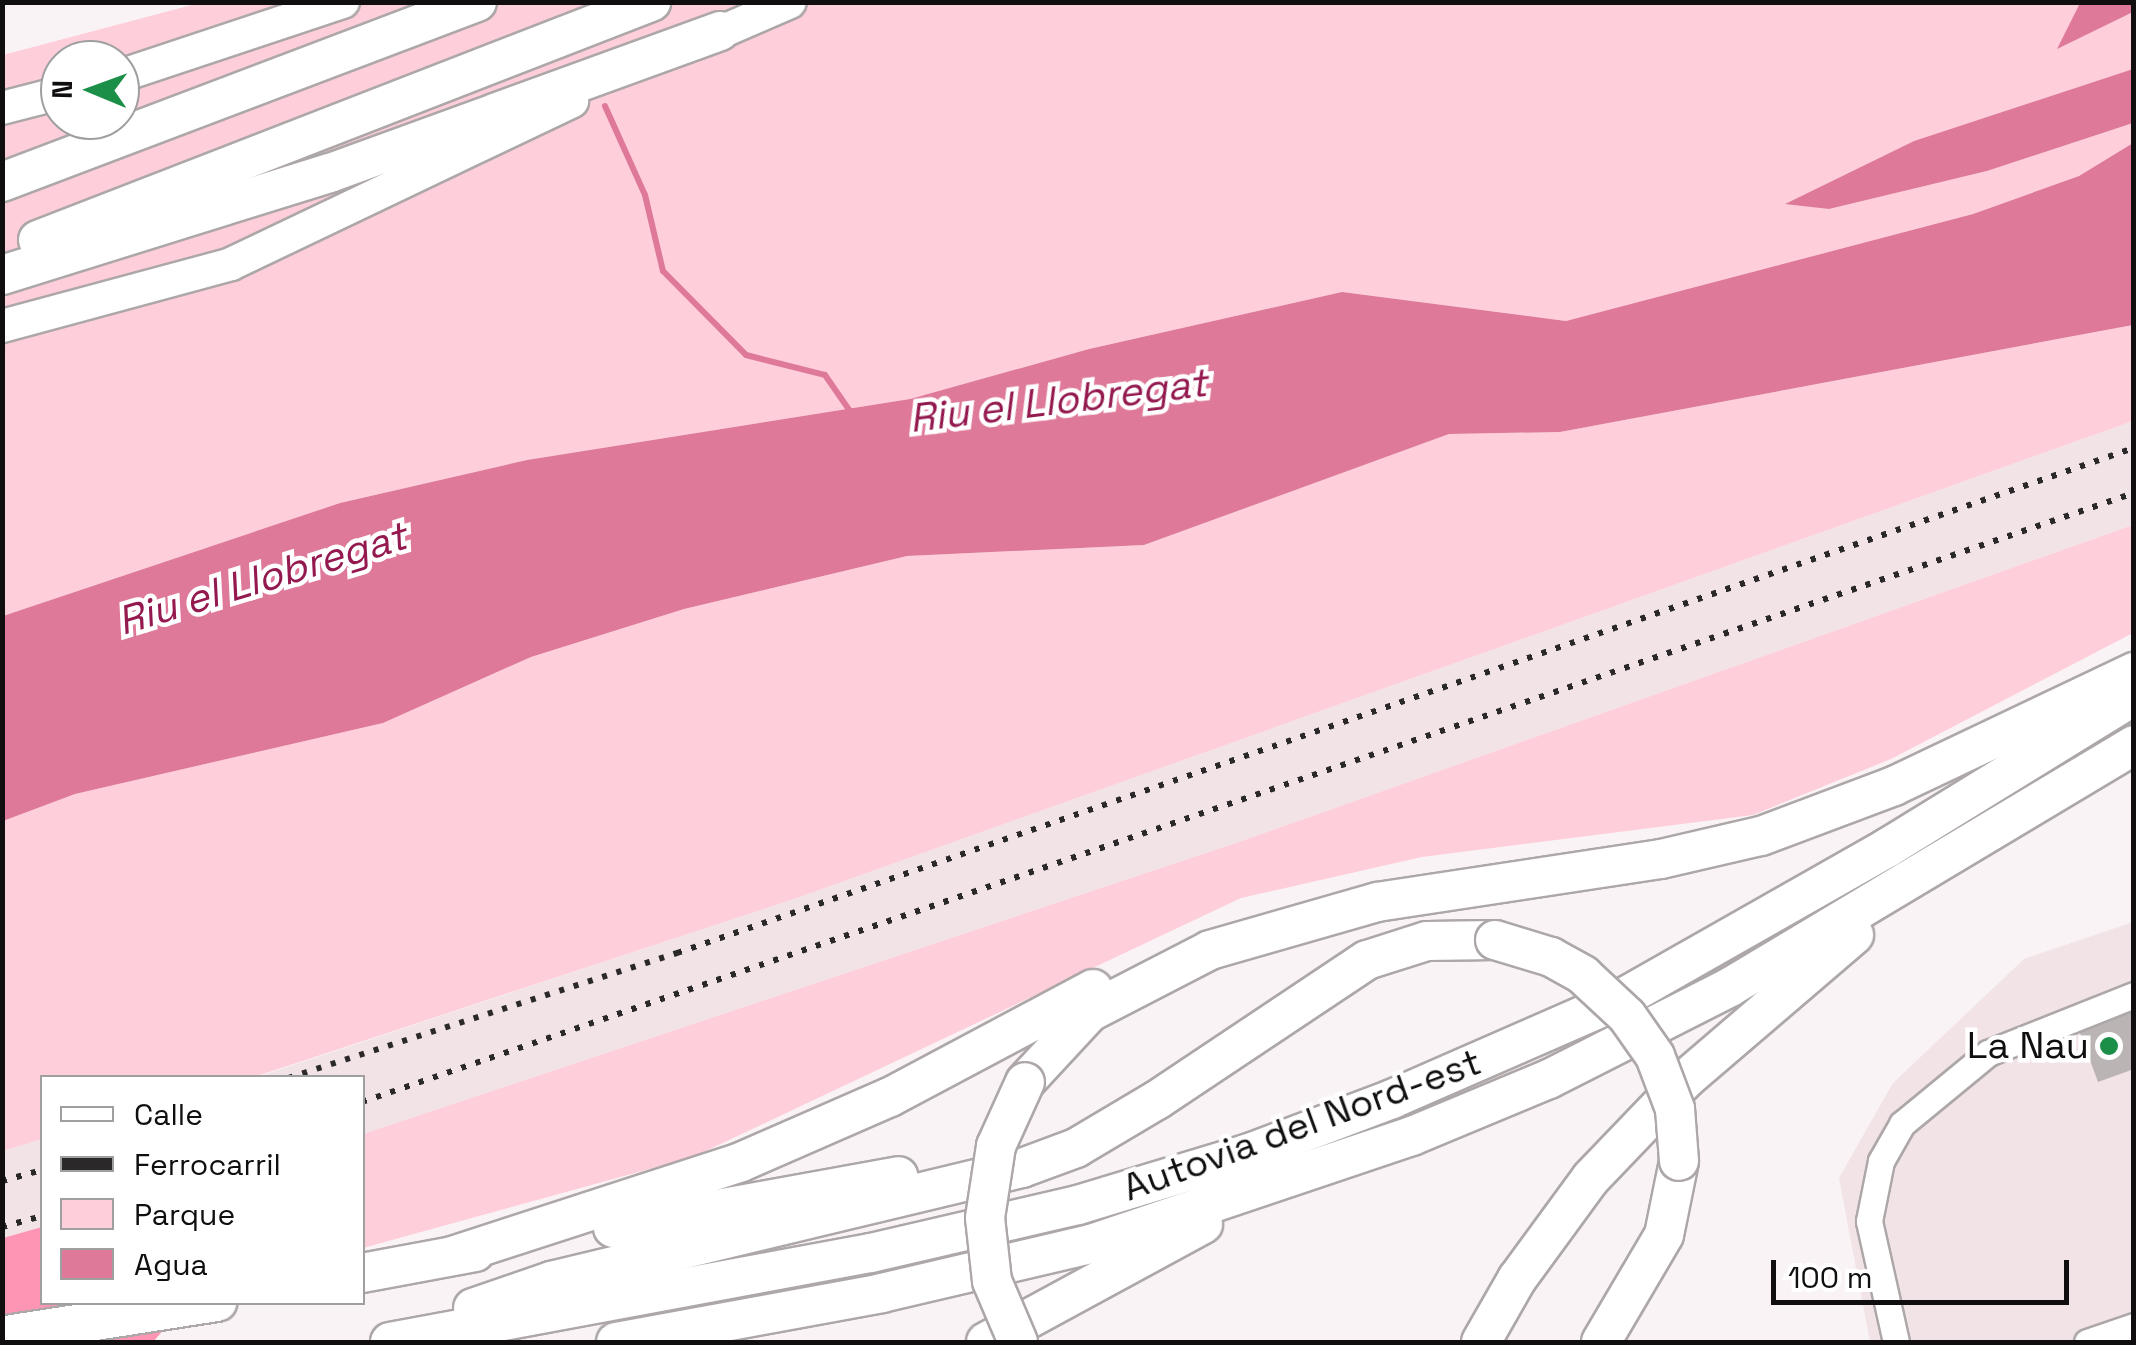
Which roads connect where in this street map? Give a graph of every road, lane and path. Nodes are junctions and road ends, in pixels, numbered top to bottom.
1 (343, 2) edge
2 (477, 2) edge
3 (651, 2) edge
4 (790, 2) edge
5 (720, 31) junction
6 (140, 69) edge
7 (40, 98) edge
8 (2, 108) edge
9 (2, 182) edge
10 (2, 253) edge
11 (2, 274) edge
12 (2, 326) edge
13 (2134, 672) edge
14 (2134, 696) edge
15 (2134, 745) edge
16 (1531, 876) junction
17 (1920, 878) junction
18 (2134, 995) edge
19 (1114, 1122) junction
20 (1256, 1193) junction
21 (452, 1256) junction
22 (365, 1272) edge
23 (199, 1305) edge
24 (2134, 1326) edge
25 (11, 1337) edge
26 (382, 1342) edge
27 (390, 1342) edge
28 (616, 1342) edge
29 (986, 1342) edge
30 (1018, 1342) edge
31 (1480, 1342) edge
32 (1601, 1342) edge
33 (1896, 1342) edge
34 (2087, 1342) edge

1 - 6 main road
2 - 9 highway
3 - 10 highway
4 - 5 main road
5 - 11 highway
5 - 12 main road
7 - 8 main road
13 - 16 highway
14 - 27 highway, Autovia del Nord-est
15 - 17 highway, Autovia del Nord-est
16 - 21 highway
16 - 30 highway, bridge
17 - 20 highway, Autovia del Nord-est
17 - 31 highway
18 - 33 street
19 - 21 highway
19 - 26 highway
19 - 32 highway, bridge
20 - 28 highway, Autovia del Nord-est
20 - 29 highway
21 - 22 highway
23 - 25 highway
24 - 34 street

